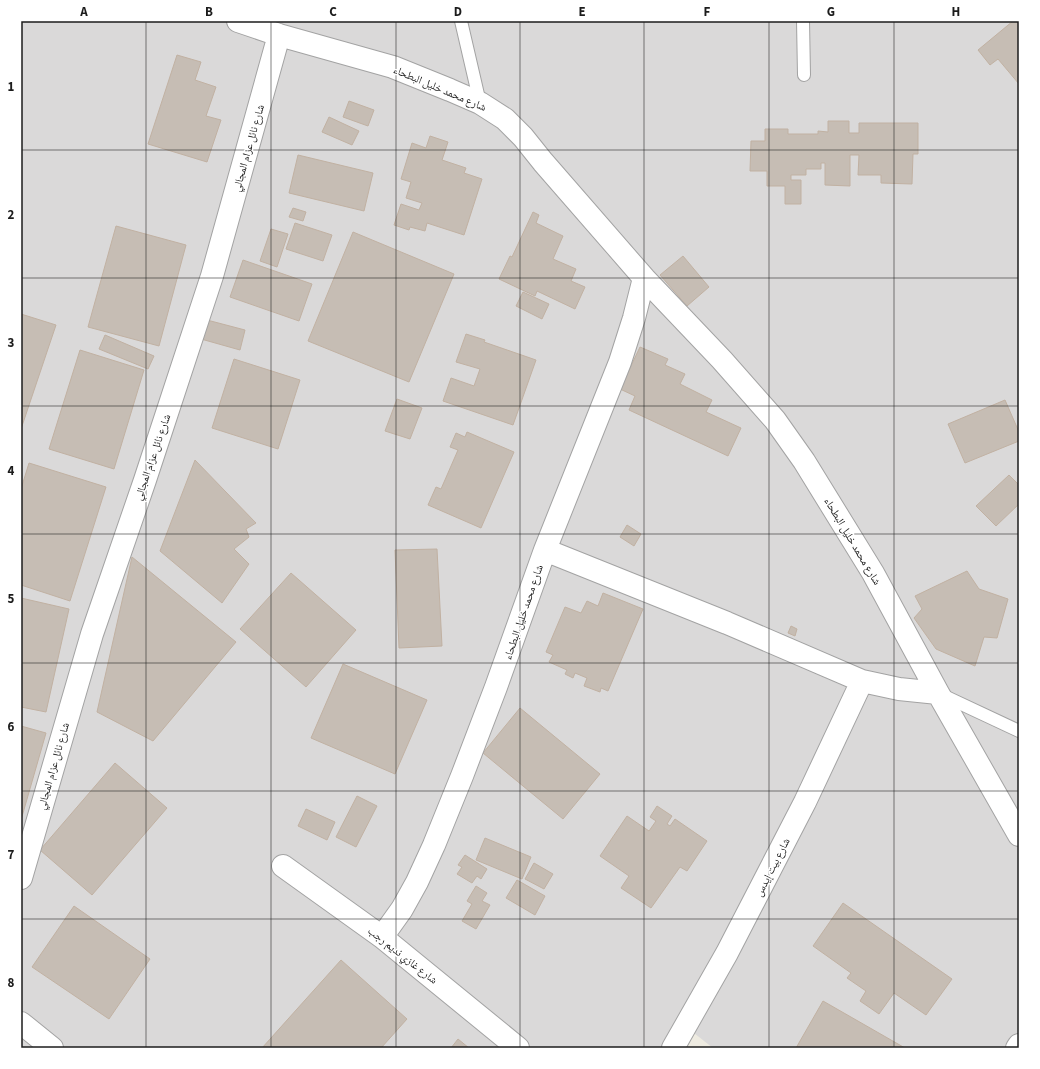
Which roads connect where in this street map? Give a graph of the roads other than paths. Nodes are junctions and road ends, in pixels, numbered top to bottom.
1 (238, 21) edge
2 (460, 21) edge
3 (803, 21) edge
4 (279, 35) junction
5 (804, 75) dead end
6 (480, 103) junction
7 (644, 278) junction
8 (545, 550) junction
9 (862, 681) junction
10 (938, 693) junction
11 (1019, 731) edge
12 (1019, 835) edge
13 (283, 866) dead end
14 (21, 878) edge
15 (382, 937) junction
16 (21, 1023) edge
17 (1019, 1045) edge
18 (52, 1048) edge
19 (518, 1048) edge
20 (673, 1048) edge
21 (1017, 1048) edge

1 - 4 street, شارع محمد خليل البطحاء
2 - 6 lane
3 - 5 lane
4 - 6 street, شارع محمد خليل البطحاء
4 - 14 street, شارع نائل عزام المجالي
6 - 7 street, شارع محمد خليل البطحاء
7 - 8 street, شارع محمد خليل البطحاء
7 - 10 street, شارع محمد خليل البطحاء
8 - 9 street
8 - 15 street, شارع محمد خليل البطحاء
9 - 10 street
9 - 20 street, شارع بيت إيدس
10 - 11 lane
10 - 12 street, شارع محمد خليل البطحاء
13 - 15 street, شارع غازي نديم رجب
15 - 19 street, شارع غازي نديم رجب
16 - 18 street
17 - 21 street

